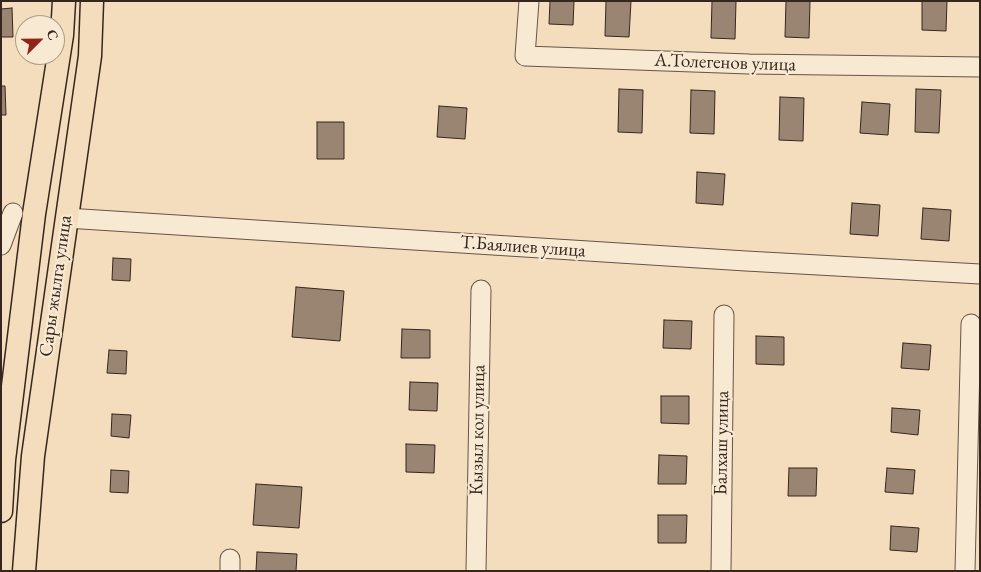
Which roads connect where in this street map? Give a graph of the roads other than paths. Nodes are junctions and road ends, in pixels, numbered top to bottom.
1 (64, 1) edge
2 (92, 1) edge
3 (529, 1) edge
4 (980, 67) edge
5 (16, 213) edge
6 (66, 218) junction
7 (1, 245) edge
8 (980, 274) edge
9 (481, 290) dead end
10 (724, 315) dead end
11 (972, 324) dead end
12 (1, 511) edge
13 (24, 571) edge
14 (476, 571) edge
15 (721, 571) edge
16 (965, 571) edge

1 - 5 main road, Сары жылга улица
2 - 6 main road, Сары жылга улица
3 - 4 street, А.Толегенов улица
5 - 7 street
5 - 12 main road, Сары жылга улица
6 - 8 street, Т.Баялиев улица
6 - 13 main road, Сары жылга улица
9 - 14 street, Кызыл кол улица
10 - 15 street, Балхаш улица
11 - 16 street

